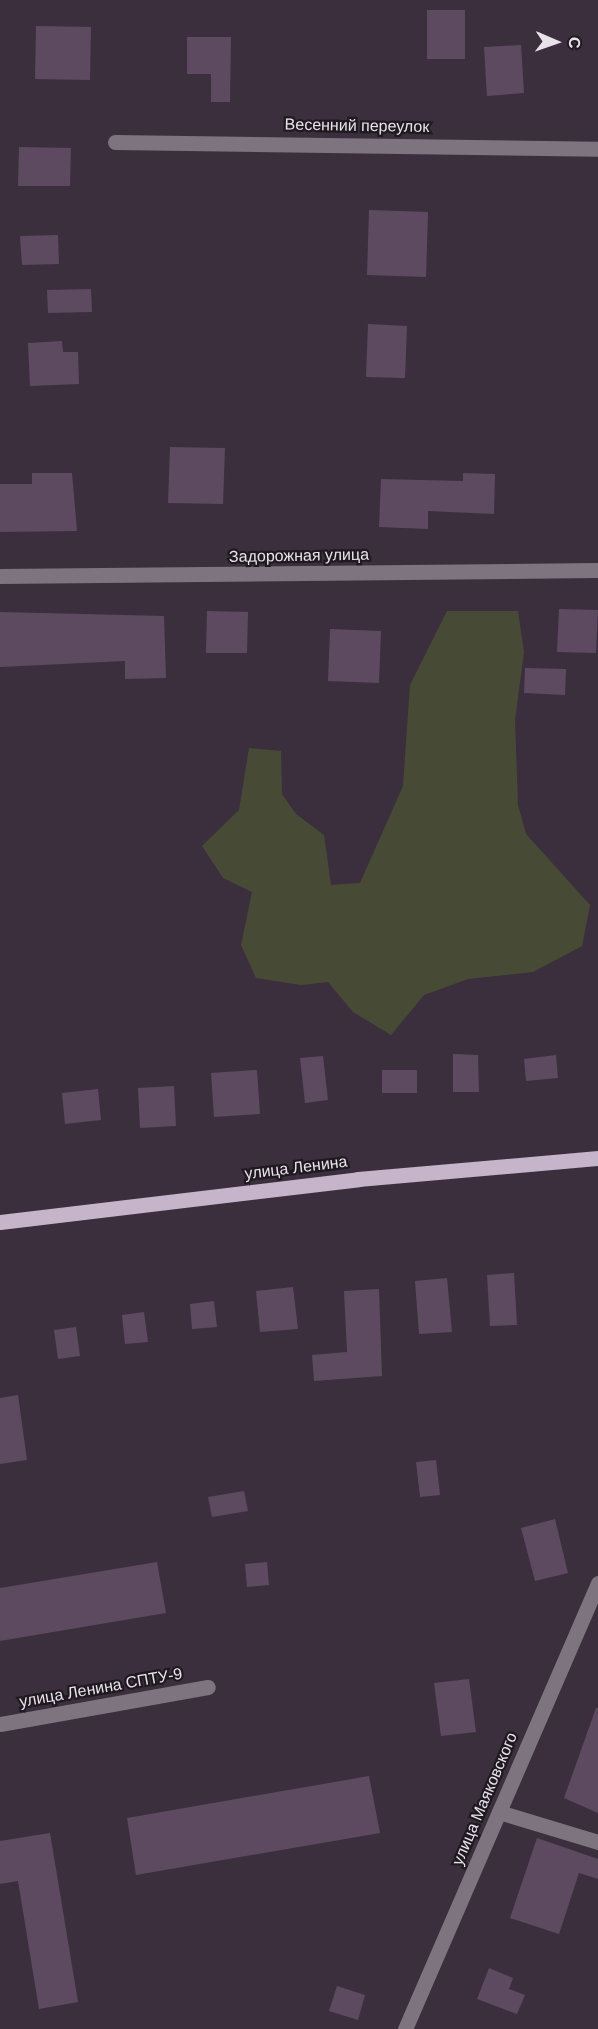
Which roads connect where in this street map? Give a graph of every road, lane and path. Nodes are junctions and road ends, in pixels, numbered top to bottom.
1 (115, 142) dead end
2 (598, 149) edge
3 (598, 570) edge
4 (0, 576) edge
5 (598, 1158) edge
6 (0, 1222) edge
7 (598, 1583) edge
8 (208, 1687) dead end
9 (0, 1724) edge
10 (499, 1812) junction
11 (598, 1842) edge
12 (405, 2029) edge

1 - 2 street, Весенний переулок
3 - 4 street, Задорожная улица
5 - 6 main road, улица Ленина
7 - 10 street, улица Маяковского
8 - 9 street, улица Ленина СПТУ-9
10 - 11 street
10 - 12 street, улица Маяковского

